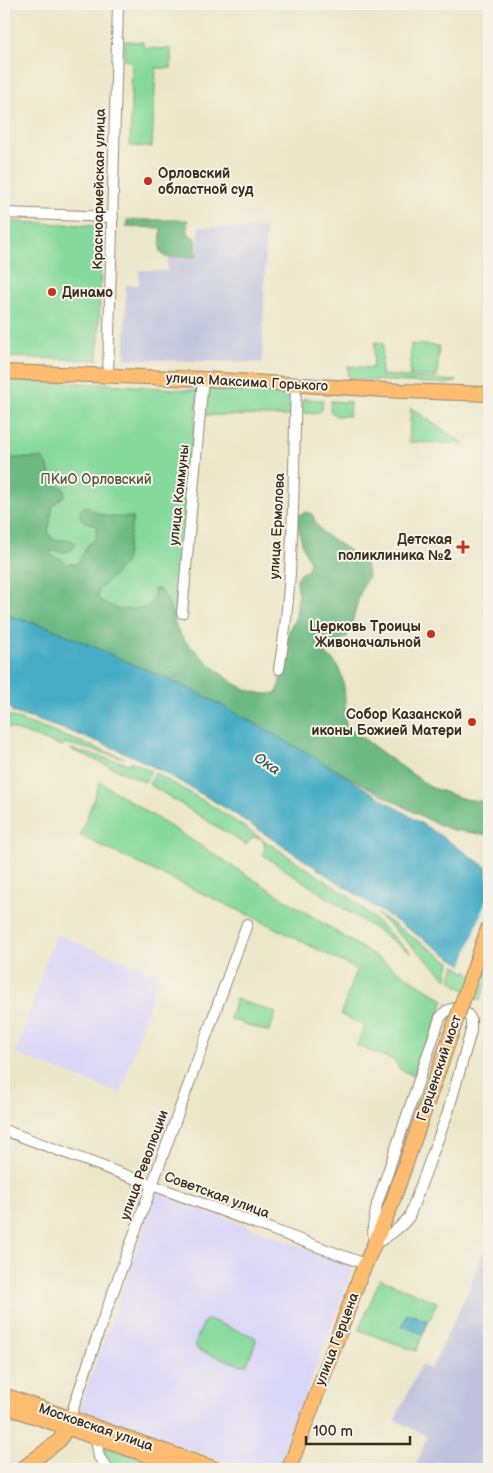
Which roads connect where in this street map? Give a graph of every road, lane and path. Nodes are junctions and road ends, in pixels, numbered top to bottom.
1 (118, 4) edge
2 (4, 213) edge
3 (113, 217) junction
4 (4, 372) edge
5 (108, 374) junction
6 (204, 378) junction
7 (296, 384) junction
8 (489, 394) edge
9 (182, 614) dead end
10 (279, 669) dead end
11 (247, 924) dead end
12 (489, 926) edge
13 (4, 1130) edge
14 (152, 1185) junction
15 (391, 1208) junction
16 (409, 1217) junction
17 (374, 1245) junction
18 (366, 1264) junction
19 (4, 1395) edge
20 (4, 1406) edge
21 (68, 1423) junction
22 (96, 1439) junction
23 (22, 1469) edge
24 (108, 1469) edge
25 (187, 1469) edge
26 (216, 1469) edge
27 (289, 1469) edge

1 - 3 street, Красноармейская улица
2 - 3 street
3 - 5 street, Красноармейская улица
4 - 5 main road, улица Максима Горького
5 - 6 main road, улица Максима Горького
6 - 7 main road, улица Максима Горького
6 - 9 street, улица Коммуны
7 - 8 main road, улица Максима Горького
7 - 10 street, улица Ермолова
11 - 14 street, улица Революции
12 - 15 main road, Герценский мост, bridge
13 - 14 street, Советская улица
14 - 18 street, Советская улица
14 - 21 street, улица Революции
15 - 16 street
15 - 17 main road, улица Герцена
16 - 17 street
16 - 17 street
17 - 18 main road, улица Герцена
18 - 27 main road, улица Герцена
19 - 21 main road, Московская улица
20 - 21 main road, Московская улица
21 - 22 main road, Московская улица
21 - 23 main road
21 - 26 main road, Московская улица
22 - 24 street
22 - 25 main road, Московская улица

